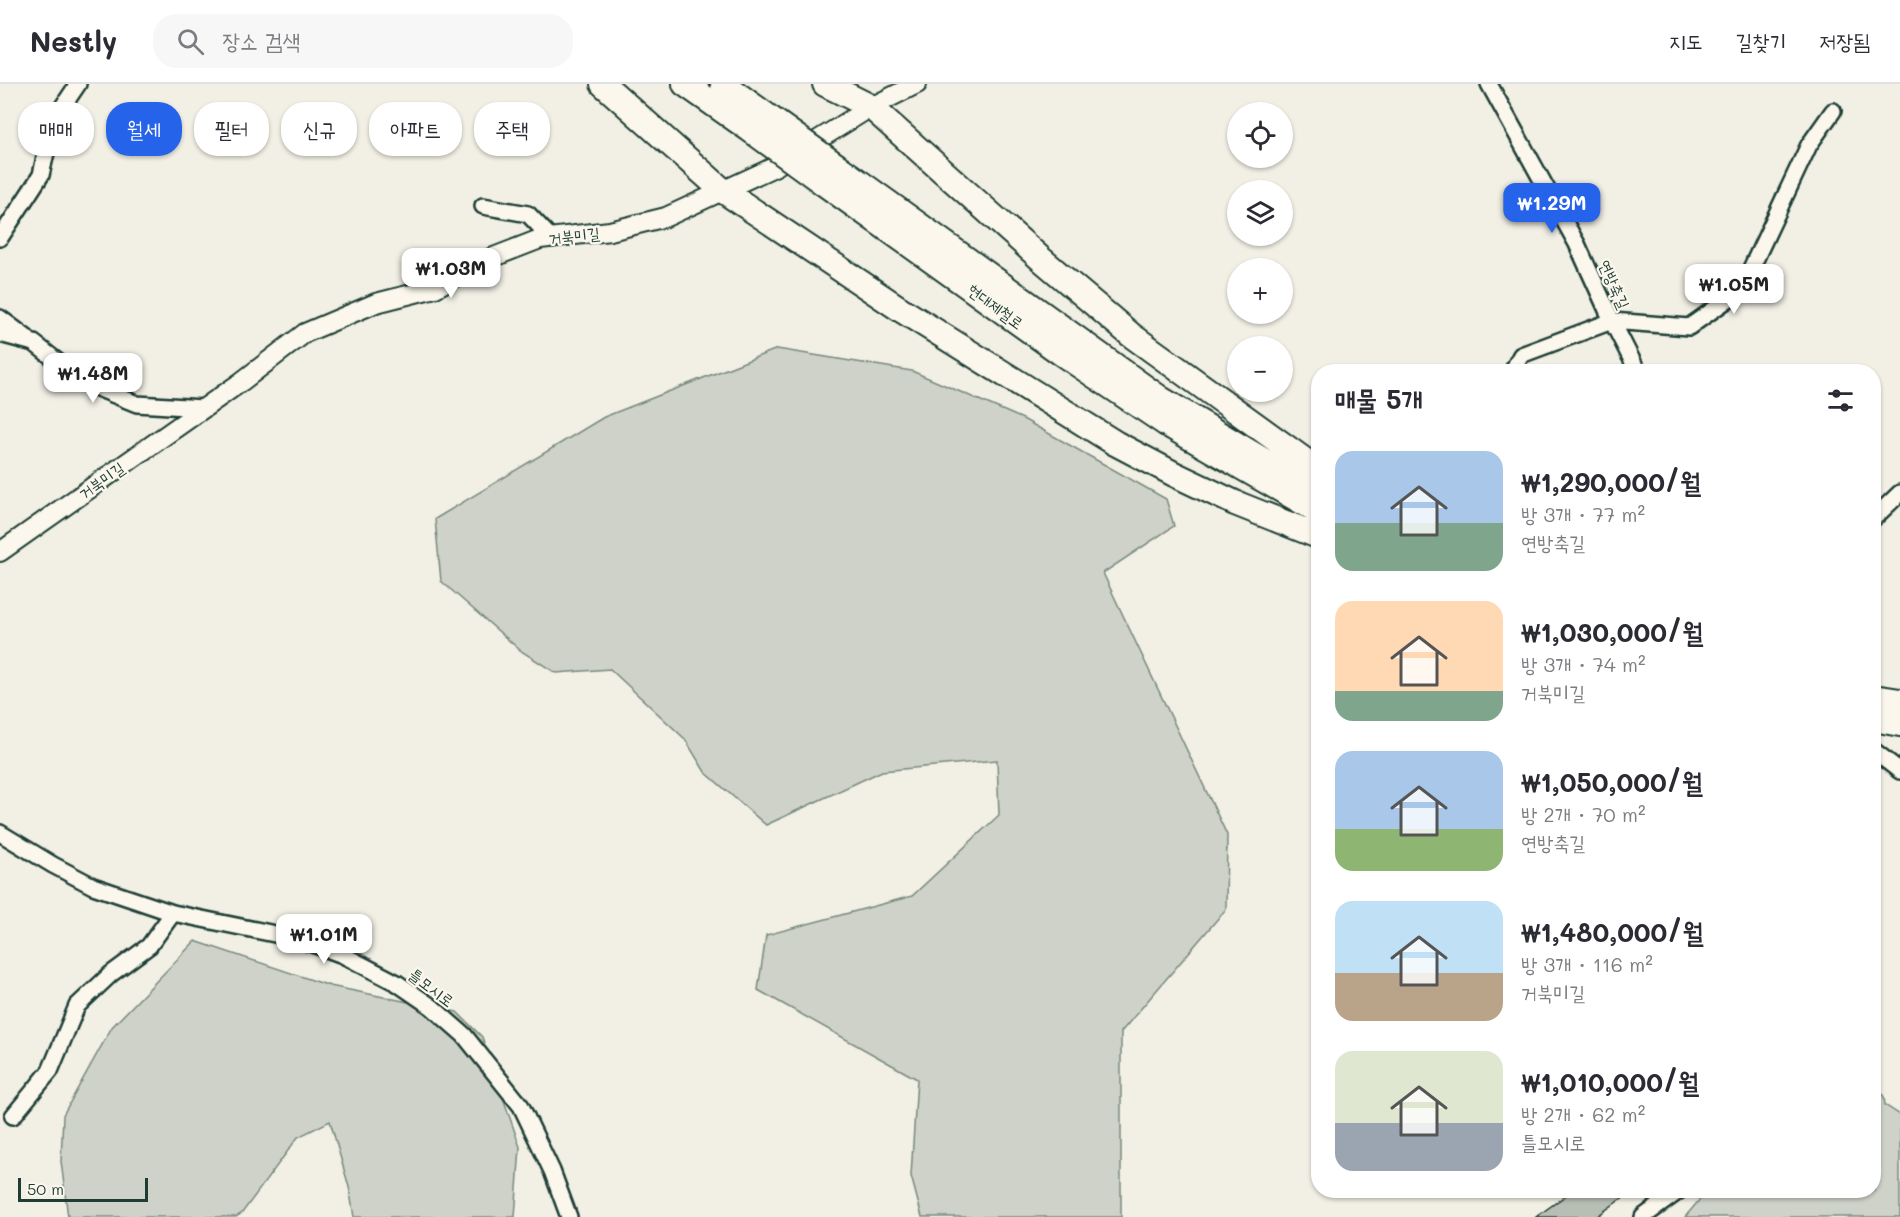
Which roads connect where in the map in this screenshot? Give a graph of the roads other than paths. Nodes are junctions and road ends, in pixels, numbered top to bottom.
1 (78, 84) edge
2 (603, 84) edge
3 (685, 84) edge
4 (723, 84) edge
5 (825, 84) edge
6 (917, 84) edge
7 (1489, 84) edge
8 (871, 107) junction
9 (1833, 111) dead end
10 (761, 124) junction
11 (829, 174) junction
12 (722, 190) junction
13 (483, 206) dead end
14 (0, 238) edge
15 (551, 238) junction
16 (0, 318) edge
17 (1612, 321) junction
18 (0, 334) edge
19 (34, 343) junction
20 (1516, 364) edge
21 (1634, 364) edge
22 (203, 408) junction
23 (1311, 465) edge
24 (1311, 489) edge
25 (1900, 493) edge
26 (1311, 507) edge
27 (1881, 511) edge
28 (1311, 533) edge
29 (0, 552) edge
30 (1881, 698) edge
31 (1900, 701) edge
32 (1881, 720) edge
33 (1900, 724) edge
34 (1881, 756) edge
35 (1900, 771) edge
36 (0, 832) edge
37 (173, 913) junction
38 (13, 1116) dead end
39 (1669, 1198) edge
40 (569, 1217) edge
41 (1643, 1217) edge

1 - 14 street
2 - 12 highway
3 - 10 highway, 현대제철로
4 - 10 highway, 현대제철로
5 - 8 highway
6 - 8 street, 거북미길
7 - 17 street, 연방축길
8 - 12 street, 거북미길
8 - 23 highway
9 - 17 street
10 - 11 highway, 현대제철로, bridge
11 - 24 highway, 현대제철로
11 - 26 highway, 현대제철로
12 - 15 street, 거북미길
12 - 28 highway
13 - 15 street
15 - 22 street, 거북미길
16 - 19 street
17 - 20 street
17 - 21 street, 연방축길
18 - 19 street
19 - 22 street
22 - 29 street, 거북미길
25 - 27 street
30 - 31 highway
32 - 33 highway
34 - 35 street
36 - 37 street, 틀모시로
37 - 38 street
37 - 40 street, 틀모시로
39 - 41 street

